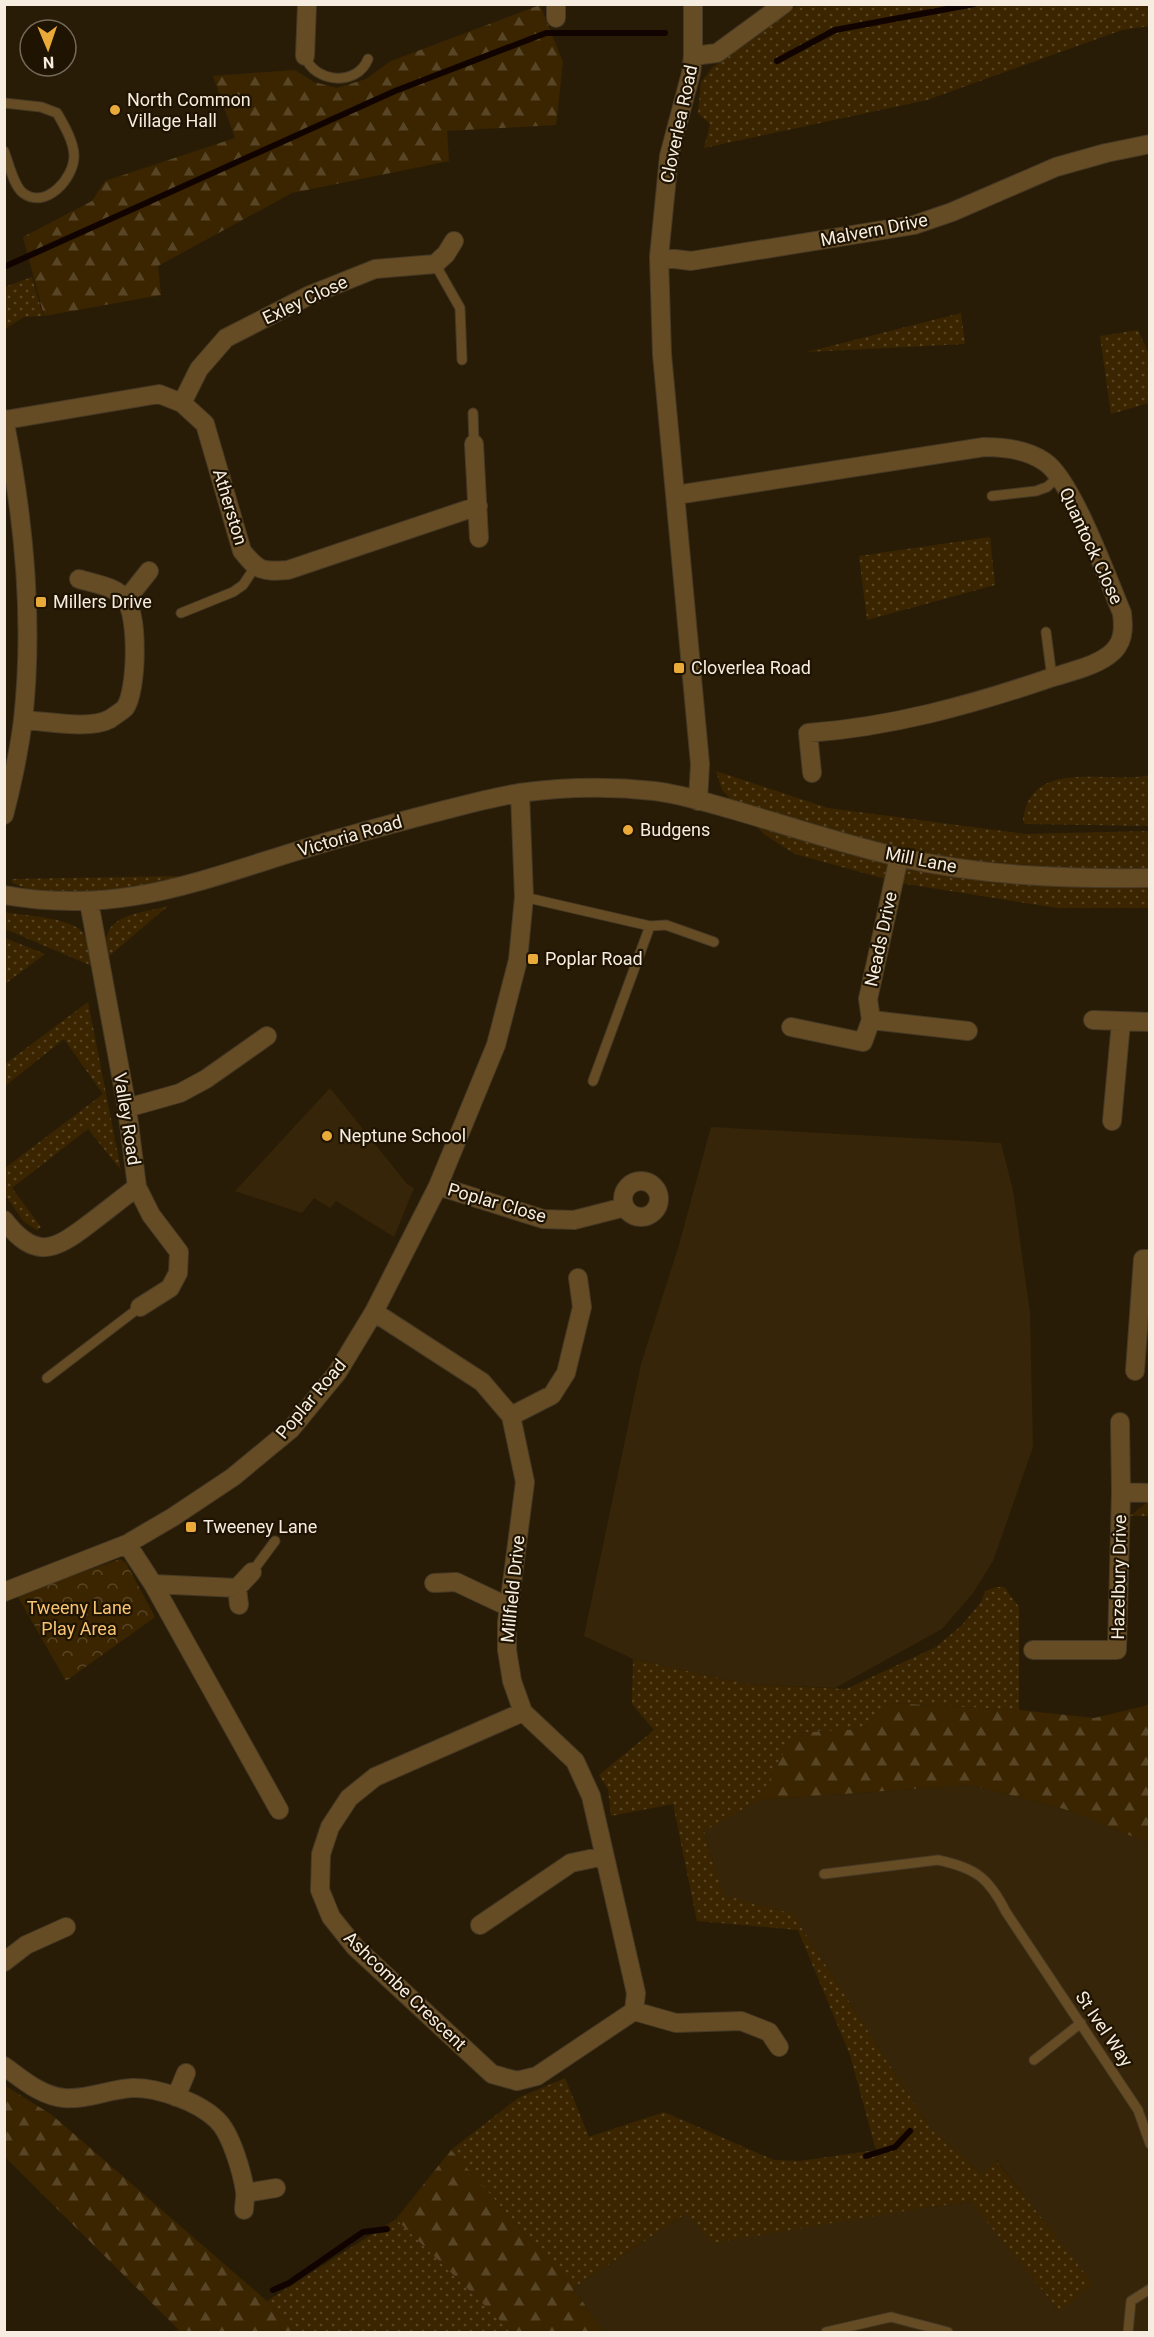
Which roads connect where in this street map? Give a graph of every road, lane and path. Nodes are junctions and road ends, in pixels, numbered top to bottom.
1 (307, 4) edge
2 (693, 4) edge
3 (784, 4) edge
4 (304, 56) joint
5 (693, 56) junction
6 (368, 58) dead end
7 (4, 103) edge
8 (1149, 144) edge
9 (4, 151) edge
10 (454, 241) dead end
11 (659, 257) junction
12 (435, 264) junction
13 (462, 360) dead end
14 (182, 403) junction
15 (473, 413) dead end
16 (5, 419) edge
17 (474, 444) joint
18 (1058, 477) junction
19 (676, 495) junction
20 (992, 496) dead end
21 (478, 506) junction
22 (13, 527) edge
23 (479, 538) dead end
24 (255, 567) junction
25 (149, 571) dead end
26 (79, 579) dead end
27 (126, 600) junction
28 (181, 613) dead end
29 (1046, 632) dead end
30 (1052, 678) junction
31 (23, 720) junction
32 (812, 773) dead end
33 (9, 779) edge
34 (520, 793) junction
35 (698, 801) junction
36 (4, 815) edge
37 (899, 857) junction
38 (1149, 878) edge
39 (4, 895) edge
40 (524, 897) junction
41 (88, 902) junction
42 (650, 926) junction
43 (714, 942) dead end
44 (871, 1020) junction
45 (1093, 1020) dead end
46 (1121, 1022) junction
47 (1149, 1022) edge
48 (790, 1028) dead end
49 (968, 1032) dead end
50 (267, 1035) dead end
51 (593, 1081) dead end
52 (127, 1108) junction
53 (1112, 1121) dead end
54 (438, 1186) junction
55 (137, 1187) junction
56 (625, 1207) dead end
57 (4, 1220) edge
58 (1149, 1259) edge
59 (578, 1278) dead end
60 (140, 1306) joint
61 (374, 1312) junction
62 (1135, 1371) dead end
63 (47, 1378) dead end
64 (511, 1416) junction
65 (1120, 1422) dead end
66 (1121, 1492) junction
67 (1149, 1493) edge
68 (275, 1541) dead end
69 (127, 1544) junction
70 (252, 1572) joint
71 (434, 1583) dead end
72 (153, 1584) junction
73 (4, 1592) edge
74 (509, 1607) junction
75 (1033, 1650) dead end
76 (523, 1712) junction
77 (279, 1810) dead end
78 (604, 1856) junction
79 (824, 1874) dead end
80 (480, 1925) dead end
81 (66, 1928) dead end
82 (5, 1961) edge
83 (634, 2012) junction
84 (1081, 2023) junction
85 (779, 2047) dead end
86 (1034, 2060) dead end
87 (4, 2066) edge
88 (186, 2073) dead end
89 (176, 2097) junction
90 (1149, 2144) edge
91 (276, 2188) dead end
92 (1149, 2289) edge
93 (826, 2332) edge
94 (948, 2332) edge
95 (1128, 2332) edge

1 - 4 street
2 - 5 street
3 - 5 street, Cloverlea Road
4 - 6 lane
5 - 11 street, Cloverlea Road
7 - 9 lane
8 - 11 street, Malvern Drive
10 - 12 street
11 - 19 street, Cloverlea Road
12 - 13 lane
12 - 14 street, Exley Close
14 - 16 street, Atherston
14 - 24 street, Atherston
15 - 17 lane
16 - 22 street
17 - 21 street
18 - 19 street, Quantock Close
18 - 20 lane
18 - 30 street, Quantock Close
19 - 35 street, Cloverlea Road
21 - 23 street
21 - 24 street, Atherston
22 - 31 street
24 - 28 lane
25 - 27 street
26 - 27 street
27 - 31 street
29 - 30 lane
30 - 32 street, Quantock Close
31 - 33 street
33 - 36 street
34 - 35 street, Victoria Road
34 - 40 street, Poplar Road
34 - 41 street, Victoria Road
35 - 37 street, Mill Lane
37 - 38 street, Mill Lane
37 - 44 street, Neads Drive
39 - 41 street, Victoria Road
40 - 42 lane
40 - 54 street, Poplar Road
41 - 52 street, Valley Road
42 - 43 lane
42 - 51 lane
44 - 48 street
44 - 49 street
45 - 46 street
46 - 47 street
46 - 53 street
50 - 52 street
52 - 55 street, Valley Road
54 - 56 street, Poplar Close
54 - 61 street, Poplar Road
55 - 57 street
55 - 60 street, Valley Road
58 - 62 street
59 - 64 street
60 - 63 lane
61 - 64 street, Millfield Drive
61 - 69 street, Poplar Road
64 - 74 street, Millfield Drive
65 - 66 street, Hazelbury Drive
66 - 67 street, Hazelbury Drive
66 - 75 street, Hazelbury Drive
68 - 70 lane
69 - 72 street
69 - 73 street, Poplar Road
70 - 72 street
71 - 74 street
72 - 77 street
74 - 76 street, Millfield Drive
76 - 78 street, Millfield Drive
76 - 83 street, Ashcombe Crescent
78 - 80 street
78 - 83 street, Millfield Drive
79 - 84 lane, St Ivel Way
81 - 82 street
83 - 85 street
84 - 86 lane
84 - 90 lane, St Ivel Way
87 - 89 street
88 - 89 street
89 - 91 street
92 - 95 lane
93 - 94 lane

